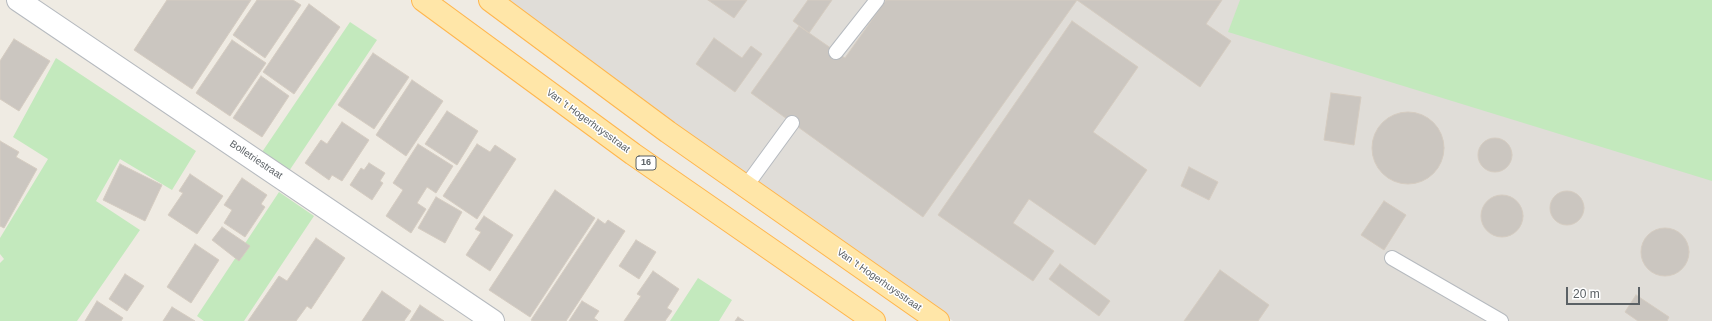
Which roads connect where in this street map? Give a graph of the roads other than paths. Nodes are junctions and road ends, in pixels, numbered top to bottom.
1 (18, 0) edge
2 (423, 0) edge
3 (490, 0) edge
4 (877, 0) edge
5 (836, 52) dead end
6 (792, 123) dead end
7 (746, 186) junction
8 (1392, 258) dead end
9 (493, 321) edge
10 (874, 321) edge
11 (938, 321) edge
12 (1501, 321) edge

1 - 9 street, Bolletriestraat
2 - 10 main road, Van 't Hogerhuysstraat / 16
3 - 7 main road, Van 't Hogerhuysstraat
4 - 5 lane
6 - 7 lane
7 - 11 main road, Van 't Hogerhuysstraat
8 - 12 lane

